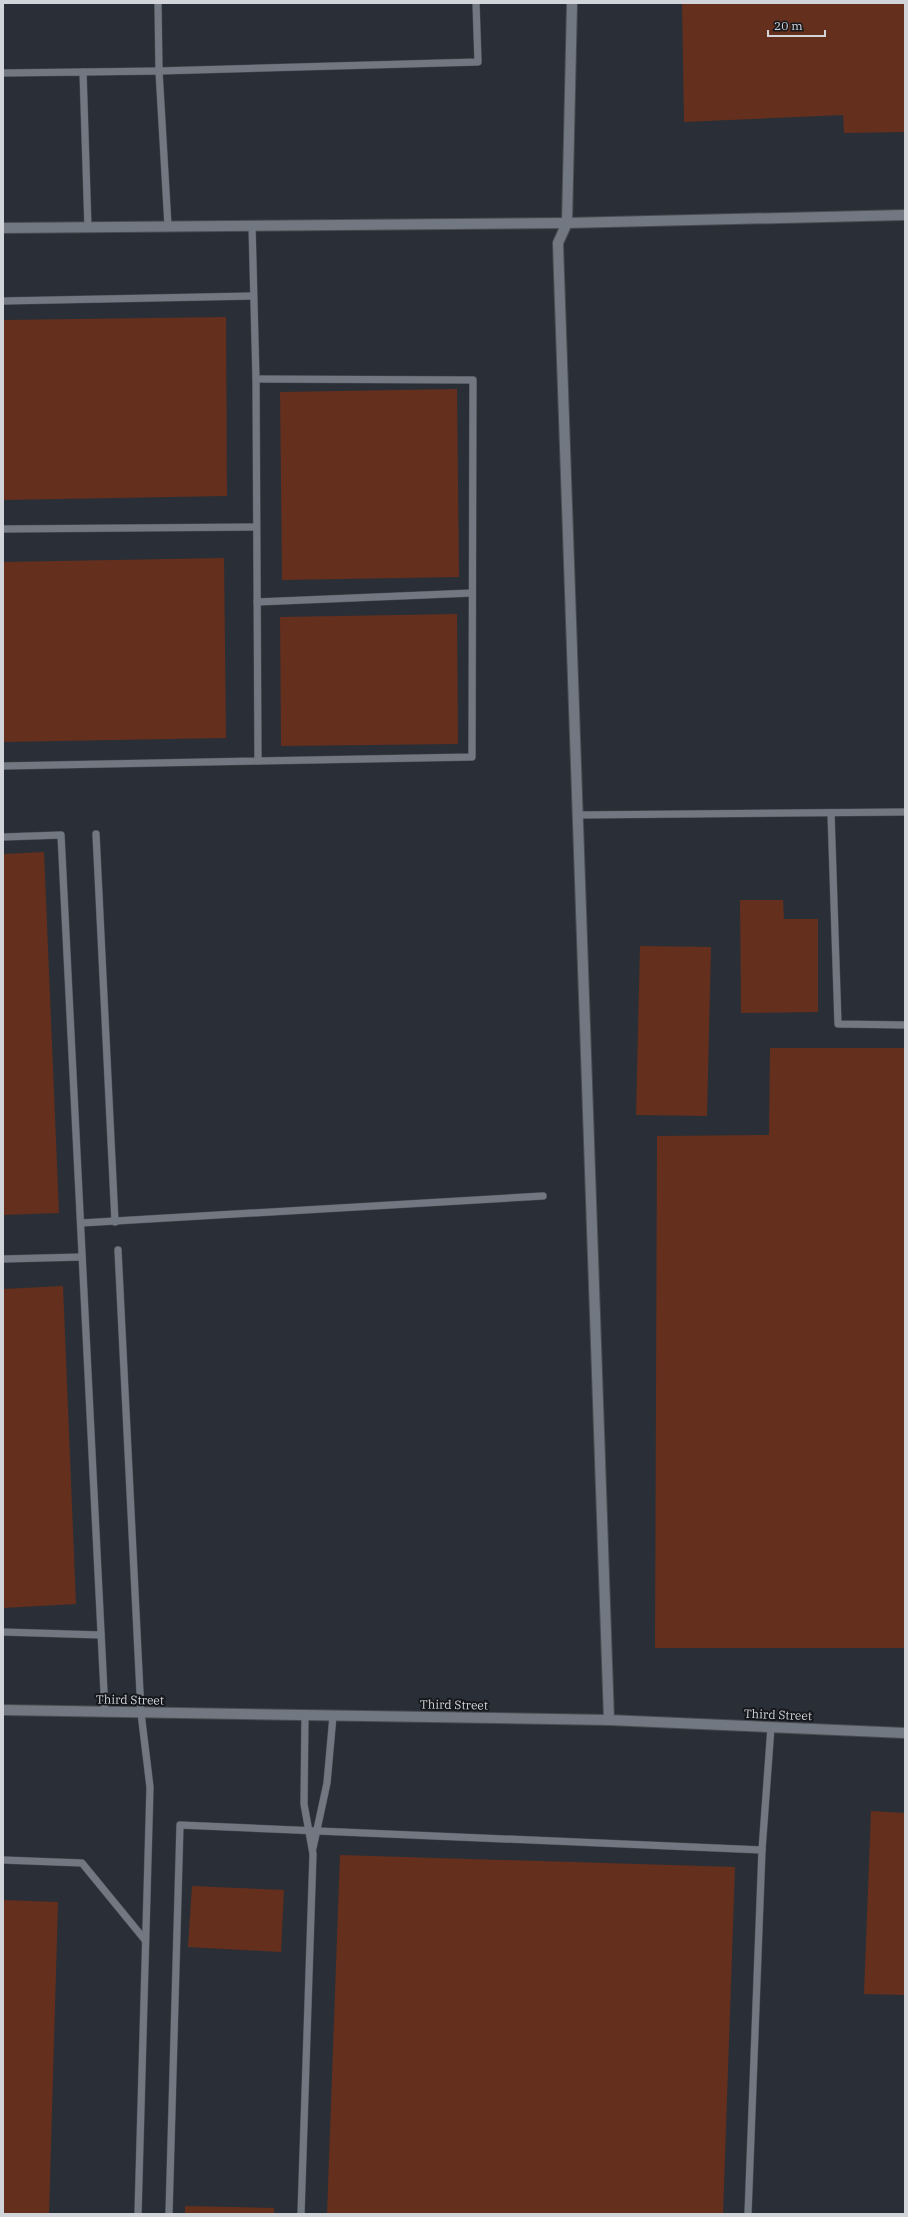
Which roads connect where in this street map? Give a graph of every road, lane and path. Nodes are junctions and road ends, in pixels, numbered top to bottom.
1 (158, 3) edge
2 (476, 3) edge
3 (572, 3) edge
4 (159, 71) junction
5 (83, 72) junction
6 (3, 73) edge
7 (905, 215) edge
8 (567, 223) junction
9 (168, 226) junction
10 (252, 226) junction
11 (3, 228) edge
12 (88, 228) junction
13 (253, 296) junction
14 (3, 301) edge
15 (256, 379) junction
16 (256, 527) junction
17 (3, 529) edge
18 (472, 594) junction
19 (256, 602) junction
20 (258, 761) junction
21 (3, 766) edge
22 (905, 812) edge
23 (831, 813) junction
24 (577, 815) junction
25 (96, 834) dead end
26 (3, 837) edge
27 (905, 1025) edge
28 (543, 1196) dead end
29 (115, 1222) junction
30 (81, 1223) junction
31 (118, 1250) dead end
32 (82, 1257) junction
33 (3, 1259) edge
34 (3, 1632) edge
35 (101, 1635) junction
36 (3, 1710) edge
37 (105, 1712) junction
38 (141, 1713) junction
39 (305, 1716) junction
40 (333, 1716) junction
41 (609, 1720) junction
42 (771, 1727) junction
43 (905, 1733) edge
44 (309, 1831) junction
45 (317, 1832) junction
46 (313, 1850) junction
47 (762, 1850) junction
48 (3, 1860) edge
49 (145, 1940) junction
50 (138, 2214) edge
51 (169, 2214) edge
52 (301, 2214) edge
53 (748, 2214) edge

1 - 4 lane
2 - 4 lane
3 - 8 street
4 - 5 lane
4 - 9 lane
5 - 6 lane
5 - 12 lane
7 - 8 street
8 - 10 street
8 - 24 street
9 - 10 street
9 - 12 street
10 - 13 lane
11 - 12 street
13 - 14 lane
13 - 15 lane
15 - 16 lane
15 - 18 lane
16 - 17 lane
16 - 19 lane
18 - 19 lane
18 - 20 lane
19 - 20 lane
20 - 21 lane
22 - 23 lane
23 - 24 lane
23 - 27 lane
24 - 41 street
25 - 29 lane
26 - 30 lane
28 - 29 lane
29 - 30 lane
30 - 32 lane
31 - 38 lane
32 - 33 lane
32 - 35 lane
34 - 35 lane
35 - 37 lane
36 - 37 street, Third Street
37 - 38 street, Third Street
38 - 39 street, Third Street
38 - 49 lane
39 - 40 street, Third Street
39 - 44 lane
40 - 41 street, Third Street
40 - 45 lane
41 - 42 street, Third Street
42 - 43 street, Third Street
42 - 47 lane
44 - 45 lane
44 - 46 lane
44 - 51 lane
45 - 46 lane
45 - 47 lane
46 - 52 lane
47 - 53 lane
48 - 49 lane
49 - 50 lane

